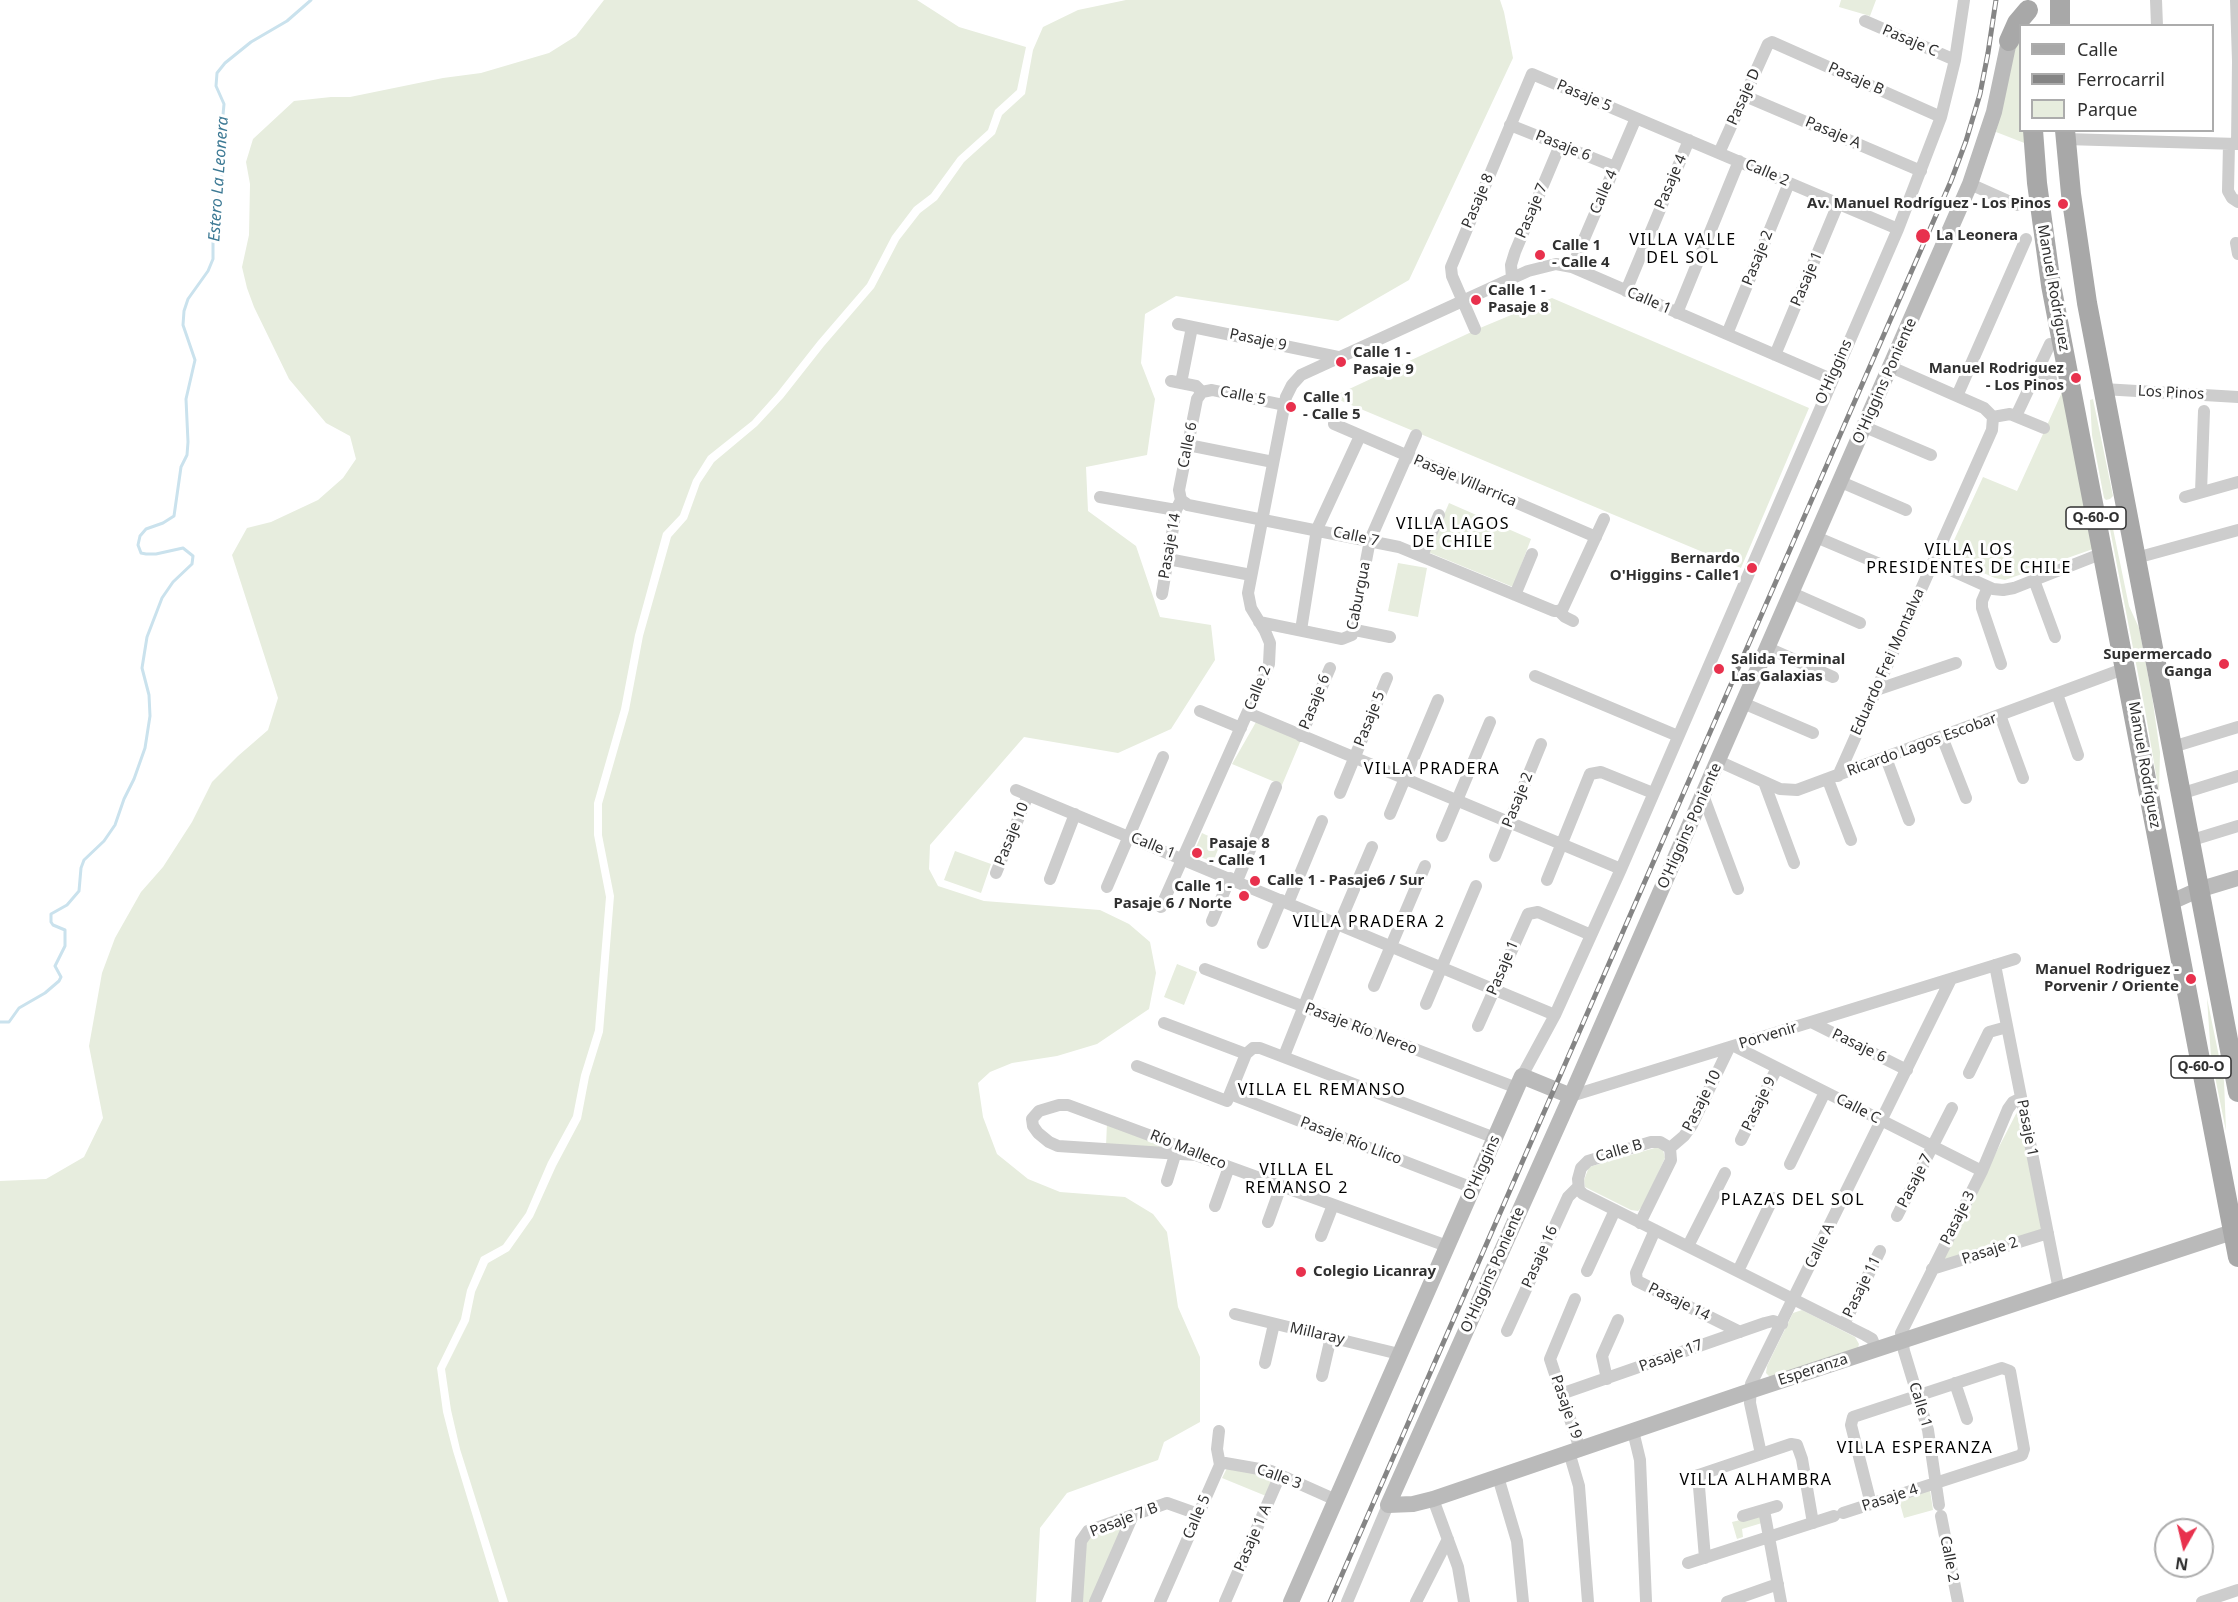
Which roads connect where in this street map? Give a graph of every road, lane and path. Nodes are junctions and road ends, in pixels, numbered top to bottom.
1 (1964, 0) edge
2 (2060, 0) edge
3 (2156, 0) edge
4 (2236, 0) edge
5 (2028, 12) edge
6 (1865, 21) dead end
7 (2060, 24) edge
8 (2157, 24) edge
9 (2009, 41) joint
10 (1770, 42) joint
11 (1955, 60) junction
12 (2238, 61) edge
13 (1532, 74) joint
14 (1745, 96) junction
15 (1941, 117) junction
16 (1636, 118) junction
17 (1510, 124) junction
18 (2033, 132) edge
19 (2065, 135) edge
20 (2160, 137) edge
21 (1689, 140) junction
22 (2235, 144) edge
23 (1560, 145) junction
24 (1719, 153) junction
25 (1739, 161) junction
26 (1615, 167) junction
27 (1921, 171) junction
28 (1789, 183) junction
29 (1970, 184) junction
30 (2238, 202) edge
31 (1838, 204) junction
32 (2017, 205) dead end
33 (1898, 229) junction
34 (2026, 239) dead end
35 (1572, 267) junction
36 (1512, 278) junction
37 (1626, 291) junction
38 (1463, 300) junction
39 (1677, 313) junction
40 (1178, 324) dead end
41 (1192, 327) junction
42 (1475, 329) dead end
43 (1727, 334) junction
44 (2050, 344) dead end
45 (1775, 355) junction
46 (1338, 357) junction
47 (1891, 367) junction
48 (2037, 373) junction
49 (1831, 379) junction
50 (2051, 379) dead end
51 (2103, 389) junction
52 (1202, 392) junction
53 (1958, 396) junction
54 (2238, 397) edge
55 (1284, 405) junction
56 (2204, 411) dead end
57 (2016, 416) junction
58 (1993, 417) junction
59 (1334, 424) dead end
60 (1865, 427) junction
61 (2044, 428) dead end
62 (1416, 435) dead end
63 (1360, 436) junction
64 (1188, 446) junction
65 (1931, 455) dead end
66 (1407, 456) junction
67 (1273, 462) junction
68 (1841, 482) junction
69 (2238, 482) edge
70 (2200, 492) junction
71 (1100, 497) dead end
72 (2185, 497) dead end
73 (1178, 505) junction
74 (2094, 508) junction
75 (1906, 510) dead end
76 (1439, 514) dead end
77 (1262, 519) junction
78 (1604, 519) dead end
79 (2129, 522) junction
80 (1317, 529) junction
81 (2238, 530) edge
82 (1596, 537) junction
83 (1816, 537) junction
84 (1370, 540) junction
85 (1532, 554) dead end
86 (2103, 554) junction
87 (1422, 556) junction
88 (2136, 558) junction
89 (1168, 559) junction
90 (1933, 562) junction
91 (1882, 565) dead end
92 (1251, 575) junction
93 (2034, 580) junction
94 (1988, 587) junction
95 (1792, 593) junction
96 (1162, 594) dead end
97 (1515, 595) junction
98 (1559, 611) junction
99 (1573, 621) dead end
100 (1259, 622) junction
101 (1860, 623) dead end
102 (1301, 630) junction
103 (1355, 630) junction
104 (1390, 637) dead end
105 (2055, 637) dead end
106 (1768, 648) junction
107 (1956, 663) dead end
108 (2001, 664) dead end
109 (1330, 668) dead end
110 (2126, 668) junction
111 (1535, 676) dead end
112 (1833, 677) dead end
113 (1387, 678) dead end
114 (1876, 690) junction
115 (2057, 694) junction
116 (1438, 700) dead end
117 (1743, 703) junction
118 (1200, 711) dead end
119 (1248, 713) junction
120 (2000, 715) junction
121 (1490, 722) dead end
122 (2238, 727) edge
123 (1241, 728) junction
124 (1813, 734) dead end
125 (1301, 736) junction
126 (1678, 736) junction
127 (1942, 737) junction
128 (1541, 744) dead end
129 (2172, 751) junction
130 (2078, 754) dead end
131 (1163, 757) dead end
132 (1355, 758) junction
133 (1886, 758) junction
134 (1718, 761) junction
135 (2238, 776) edge
136 (1833, 778) junction
137 (2023, 778) dead end
138 (1405, 779) junction
139 (1764, 782) junction
140 (1276, 788) dead end
141 (1022, 792) joint
142 (1340, 794) dead end
143 (1653, 794) junction
144 (2180, 794) junction
145 (1703, 795) junction
146 (1966, 798) dead end
147 (1457, 800) junction
148 (1075, 814) junction
149 (1390, 814) dead end
150 (1909, 820) dead end
151 (1322, 821) dead end
152 (1509, 822) junction
153 (2238, 826) edge
154 (1129, 836) junction
155 (1442, 836) dead end
156 (1851, 840) dead end
157 (2189, 841) junction
158 (1561, 844) junction
159 (1372, 848) dead end
160 (1495, 856) dead end
161 (1182, 858) junction
162 (1794, 863) dead end
163 (1425, 866) dead end
164 (1621, 869) junction
165 (996, 873) dead end
166 (2238, 878) edge
167 (1050, 879) dead end
168 (1233, 880) junction
169 (1547, 880) dead end
170 (1107, 886) dead end
171 (1476, 886) dead end
172 (1738, 889) dead end
173 (2198, 890) junction
174 (1285, 901) junction
175 (2169, 903) junction
176 (1161, 907) dead end
177 (1212, 921) dead end
178 (1337, 923) junction
179 (1591, 935) junction
180 (1263, 943) dead end
181 (1391, 946) junction
182 (2015, 959) dead end
183 (1995, 965) junction
184 (1442, 967) junction
185 (1205, 969) dead end
186 (1951, 979) junction
187 (1374, 986) dead end
188 (1494, 989) junction
189 (1426, 1004) dead end
190 (1304, 1007) junction
191 (1555, 1015) junction
192 (1811, 1022) junction
193 (1164, 1023) dead end
194 (1478, 1026) dead end
195 (2007, 1027) junction
196 (1731, 1047) junction
197 (1246, 1054) junction
198 (1284, 1056) junction
199 (1137, 1066) dead end
200 (1777, 1068) junction
201 (1907, 1070) junction
202 (1969, 1073) dead end
203 (1519, 1082) junction
204 (1825, 1092) junction
205 (2238, 1092) edge
206 (1571, 1096) junction
207 (1228, 1098) junction
208 (2021, 1098) junction
209 (1952, 1108) dead end
210 (1882, 1121) junction
211 (1495, 1138) junction
212 (1741, 1140) dead end
213 (1932, 1146) junction
214 (1670, 1148) junction
215 (1175, 1155) junction
216 (1196, 1155) junction
217 (1790, 1164) dead end
218 (1229, 1167) junction
219 (1982, 1171) junction
220 (1725, 1173) dead end
221 (1167, 1181) dead end
222 (1281, 1186) junction
223 (1578, 1187) junction
224 (1473, 1188) junction
225 (1773, 1198) dead end
226 (1333, 1205) junction
227 (1215, 1206) dead end
228 (1615, 1210) junction
229 (1897, 1216) dead end
230 (1268, 1222) dead end
231 (1640, 1223) junction
232 (1655, 1230) junction
233 (2236, 1231) edge
234 (2048, 1233) junction
235 (1321, 1236) dead end
236 (1447, 1246) junction
237 (1688, 1246) junction
238 (1880, 1251) dead end
239 (2238, 1257) edge
240 (1932, 1269) junction
241 (1738, 1271) junction
242 (1587, 1272) dead end
243 (2059, 1290) junction
244 (1575, 1299) dead end
245 (1794, 1300) junction
246 (1235, 1314) dead end
247 (1618, 1320) dead end
248 (1274, 1324) junction
249 (1782, 1324) junction
250 (1844, 1324) junction
251 (1507, 1331) dead end
252 (1740, 1332) junction
253 (1332, 1337) junction
254 (1902, 1341) junction
255 (1876, 1349) junction
256 (1399, 1354) junction
257 (1265, 1363) dead end
258 (1322, 1376) dead end
259 (1607, 1379) junction
260 (1955, 1383) junction
261 (1750, 1391) junction
262 (1561, 1394) junction
263 (1918, 1395) junction
264 (1967, 1419) dead end
265 (1219, 1431) dead end
266 (1633, 1431) junction
267 (1575, 1450) junction
268 (1761, 1454) junction
269 (1220, 1465) junction
270 (1280, 1474) junction
271 (1498, 1477) junction
272 (1937, 1483) junction
273 (1433, 1498) junction
274 (1336, 1500) junction
275 (1871, 1504) junction
276 (1388, 1505) junction
277 (1777, 1506) dead end
278 (1764, 1510) junction
279 (1940, 1510) joint
280 (1198, 1514) junction
281 (1133, 1515) junction
282 (1743, 1516) dead end
283 (1813, 1523) junction
284 (1769, 1537) junction
285 (1448, 1539) junction
286 (1705, 1558) junction
287 (1688, 1563) dead end
288 (1778, 1584) junction
289 (2238, 1590) edge
290 (1646, 1601) edge
291 (1077, 1602) edge
292 (1095, 1602) edge
293 (1160, 1602) edge
294 (1225, 1602) edge
295 (1291, 1602) edge
296 (1347, 1602) edge
297 (1416, 1602) edge
298 (1464, 1602) edge
299 (1523, 1602) edge
300 (1588, 1602) edge
301 (1727, 1602) edge
302 (1781, 1602) edge
303 (1958, 1602) edge
304 (2202, 1602) edge

1 - 11 street, O'Higgins
2 - 7 main road
3 - 8 street
4 - 12 street
5 - 9 main road
6 - 11 street, Pasaje C
9 - 29 street, O'Higgins Poniente
10 - 14 street, Pasaje D
10 - 15 street, Pasaje B
11 - 15 street, O'Higgins
12 - 22 street
13 - 16 street, Pasaje 5
13 - 17 street, Pasaje 8
14 - 24 street, Pasaje D
14 - 27 street, Pasaje A
15 - 27 street, O'Higgins
16 - 21 street, Calle 2
16 - 26 street, Calle 4
17 - 23 street, Pasaje 6
17 - 38 street, Pasaje 8
18 - 74 main road, Manuel Rodríguez / Q-60-O
19 - 20 street
19 - 51 main road, Manuel Rodríguez / Q-60-O
20 - 22 street
21 - 24 street, Calle 2
21 - 37 street, Pasaje 4
22 - 30 street
23 - 26 street, Pasaje 6
23 - 36 street, Pasaje 7
24 - 25 street, Calle 2
25 - 28 street, Calle 2
25 - 39 street
26 - 35 street, Calle 4
27 - 33 street, O'Higgins
28 - 31 street, Calle 2
28 - 43 street, Pasaje 2
29 - 32 street
29 - 47 street, O'Higgins Poniente
31 - 33 street, Calle 2
31 - 45 street, Pasaje 1
33 - 49 street, O'Higgins
34 - 53 street
35 - 36 street, Calle 1
35 - 37 street, Calle 1
36 - 38 street, Calle 1
37 - 39 street, Calle 1
38 - 42 street, Pasaje 8
38 - 46 street, Calle 1
39 - 43 street, Calle 1
40 - 41 street, Pasaje 9
41 - 46 street, Pasaje 9
41 - 52 street
43 - 45 street, Calle 1
44 - 48 street
45 - 49 street, Calle 1
46 - 55 street, Calle 1
47 - 53 street
47 - 60 street, O'Higgins Poniente
48 - 50 street
48 - 57 street
49 - 126 street, O'Higgins
51 - 54 street, Los Pinos
51 - 79 main road, Manuel Rodríguez / Q-60-O
52 - 55 street, Calle 5
52 - 64 street, Calle 6
53 - 58 street
55 - 67 street, Calle 2
56 - 70 street
57 - 58 street
57 - 61 street
58 - 90 street, Eduardo Frei Montalva
59 - 63 street, Pasaje Villarrica
60 - 65 street
60 - 68 street, O'Higgins Poniente
62 - 66 street, Caburgua
63 - 66 street, Pasaje Villarrica
63 - 80 street
64 - 67 street
64 - 73 street, Calle 6
66 - 82 street, Pasaje Villarrica
66 - 84 street, Caburgua
67 - 77 street, Calle 2
68 - 75 street
68 - 83 street, O'Higgins Poniente
69 - 70 street
70 - 72 street
71 - 73 street, Calle 7
73 - 77 street, Calle 7
73 - 89 street, Pasaje 14
74 - 79 main road
74 - 86 main road, Manuel Rodríguez / Q-60-O
76 - 87 street
77 - 80 street, Calle 7
77 - 92 street, Calle 2
78 - 82 street
79 - 88 main road, Manuel Rodríguez / Q-60-O
80 - 84 street, Calle 7
80 - 102 street
81 - 88 street
82 - 98 street
83 - 91 street
83 - 95 street, O'Higgins Poniente
84 - 87 street, Calle 7
84 - 103 street, Caburgua
85 - 97 street
86 - 93 street
86 - 110 main road, Manuel Rodríguez / Q-60-O
87 - 97 street, Calle 7
88 - 129 main road, Manuel Rodríguez / Q-60-O
89 - 92 street
89 - 96 street, Pasaje 14
90 - 94 street
90 - 114 street, Eduardo Frei Montalva
92 - 100 street, Calle 2
93 - 94 street
93 - 105 street
94 - 108 street
95 - 101 street
95 - 106 street, O'Higgins Poniente
97 - 98 street, Calle 7
98 - 99 street, Calle 7
100 - 102 street, Caburgua
100 - 119 street, Calle 2
102 - 103 street, Caburgua
103 - 104 street
106 - 112 street
106 - 117 street, O'Higgins Poniente
107 - 114 street
109 - 125 street, Pasaje 6
110 - 115 street, Ricardo Lagos Escobar
110 - 175 main road, Manuel Rodríguez / Q-60-O
111 - 126 street
113 - 132 street, Pasaje 5
114 - 136 street, Eduardo Frei Montalva
115 - 120 street, Ricardo Lagos Escobar
115 - 130 street
116 - 138 street
117 - 124 street
117 - 134 street, O'Higgins Poniente
118 - 123 street
119 - 123 street, Calle 2
119 - 125 street
120 - 127 street, Ricardo Lagos Escobar
120 - 137 street
121 - 147 street
122 - 129 street
123 - 161 street, Calle 2
125 - 132 street
126 - 143 street, O'Higgins
127 - 133 street, Ricardo Lagos Escobar
127 - 146 street
128 - 152 street, Pasaje 2
129 - 144 main road, Manuel Rodríguez / Q-60-O
131 - 154 street
132 - 138 street
132 - 142 street, Pasaje 5
133 - 136 street, Ricardo Lagos Escobar
133 - 150 street
134 - 139 street, Ricardo Lagos Escobar
134 - 145 street, O'Higgins Poniente
135 - 144 street
136 - 139 street, Ricardo Lagos Escobar
136 - 156 street
138 - 147 street
138 - 149 street
139 - 162 street
140 - 168 street
141 - 148 street, Calle 1
141 - 165 street, Pasaje 10
143 - 158 street
143 - 164 street, O'Higgins
144 - 157 main road, Manuel Rodríguez / Q-60-O
145 - 172 street
145 - 206 street, O'Higgins Poniente
147 - 152 street
147 - 155 street
148 - 154 street, Calle 1
148 - 167 street
151 - 174 street
152 - 158 street
152 - 160 street, Pasaje 2
153 - 157 street
154 - 161 street, Calle 1
154 - 170 street
157 - 173 main road, Manuel Rodríguez / Q-60-O
158 - 164 street
158 - 169 street
159 - 178 street
161 - 168 street, Calle 1
161 - 176 street
163 - 181 street
164 - 179 street, O'Higgins
166 - 173 street
168 - 174 street, Calle 1
168 - 177 street
171 - 184 street
173 - 175 street
173 - 205 main road, Manuel Rodríguez / Q-60-O
174 - 178 street, Calle 1
174 - 180 street
175 - 233 main road, Manuel Rodríguez / Q-60-O
178 - 181 street, Calle 1
178 - 190 street
179 - 188 street, Pasaje 1
179 - 191 street, O'Higgins
181 - 184 street, Calle 1
181 - 187 street
182 - 183 street, Porvenir
183 - 186 street, Porvenir
183 - 195 street, Pasaje 1
184 - 188 street, Calle 1
184 - 189 street
185 - 190 street, Pasaje Río Nereo
186 - 192 street, Porvenir
186 - 201 street, Calle A
188 - 191 street, Calle 1
188 - 194 street, Pasaje 1
190 - 198 street
190 - 203 street, Pasaje Río Nereo
191 - 203 street, O'Higgins
192 - 196 street, Porvenir
192 - 201 street, Pasaje 6
193 - 197 street
195 - 202 street
195 - 208 street, Pasaje 1
196 - 200 street, Calle C
196 - 206 street, Porvenir
196 - 214 street, Pasaje 10
197 - 198 street
197 - 207 street
198 - 211 street
199 - 207 street, Pasaje Río Llico
200 - 204 street, Calle C
200 - 212 street, Pasaje 9
201 - 210 street, Calle A
203 - 206 street
203 - 211 street, O'Higgins
204 - 210 street, Calle C
204 - 217 street
206 - 276 street, O'Higgins Poniente
207 - 224 street, Pasaje Río Llico
208 - 219 street, Pasaje 3
208 - 234 street, Pasaje 1
209 - 213 street
210 - 213 street, Calle C
210 - 245 street, Calle A
211 - 224 street, O'Higgins
213 - 219 street, Calle C
213 - 229 street, Pasaje 7
214 - 223 street, Calle B
214 - 231 street
215 - 216 street
215 - 216 street, Río Malleco
215 - 221 street
216 - 218 street, Río Malleco
218 - 222 street, Río Malleco
218 - 227 street
219 - 240 street, Pasaje 3
220 - 237 street
222 - 226 street, Río Malleco
222 - 230 street
223 - 228 street
223 - 251 street, Pasaje 16
224 - 236 street, O'Higgins
225 - 241 street
226 - 235 street
226 - 236 street, Río Malleco
228 - 231 street
228 - 242 street
231 - 232 street
232 - 237 street
232 - 252 street, Pasaje 14
233 - 239 main road, Manuel Rodríguez / Q-60-O
233 - 243 street, Esperanza
234 - 240 street, Pasaje 2
234 - 243 street, Pasaje 1
236 - 256 street, O'Higgins
237 - 241 street
238 - 250 street, Pasaje 11
240 - 254 street, Pasaje 3
241 - 245 street
243 - 254 street, Esperanza
244 - 262 street, Pasaje 19
245 - 249 street, Calle A
245 - 250 street
246 - 248 street, Millaray
247 - 259 street
248 - 253 street, Millaray
248 - 257 street
249 - 252 street, Pasaje 17
249 - 261 street, Calle A
250 - 255 street
252 - 259 street, Pasaje 17
253 - 256 street, Millaray
253 - 258 street
254 - 255 street, Esperanza
254 - 263 street, Calle 1
255 - 261 street, Esperanza
256 - 274 street, O'Higgins
259 - 262 street, Pasaje 17
260 - 263 street
260 - 264 street
260 - 272 street
261 - 266 street, Esperanza
261 - 268 street, Calle A
262 - 267 street, Pasaje 19
263 - 272 street, Calle 1
263 - 275 street
265 - 269 street, Calle 5
266 - 267 street, Esperanza
266 - 290 street
267 - 271 street, Esperanza
267 - 300 street, Pasaje 19
268 - 283 street
268 - 286 street
269 - 270 street, Calle 3
269 - 280 street, Calle 5
270 - 274 street, Calle 3
270 - 294 street, Pasaje 1 A
271 - 273 street, Esperanza
271 - 299 street
272 - 275 street, Pasaje 4
272 - 279 street, Calle 1
273 - 276 street, Esperanza
273 - 285 street
274 - 295 street, O'Higgins
275 - 283 street, Pasaje 4
276 - 296 street, O'Higgins Poniente
277 - 278 street
278 - 282 street
278 - 284 street
279 - 303 street, Calle 2
280 - 281 street, Pasaje 7 B
280 - 293 street, Calle 5
281 - 291 street, Pasaje 7 B
281 - 292 street
283 - 284 street
284 - 286 street
284 - 288 street
285 - 297 street
285 - 298 street
286 - 287 street
288 - 301 street
288 - 302 street
289 - 304 street

